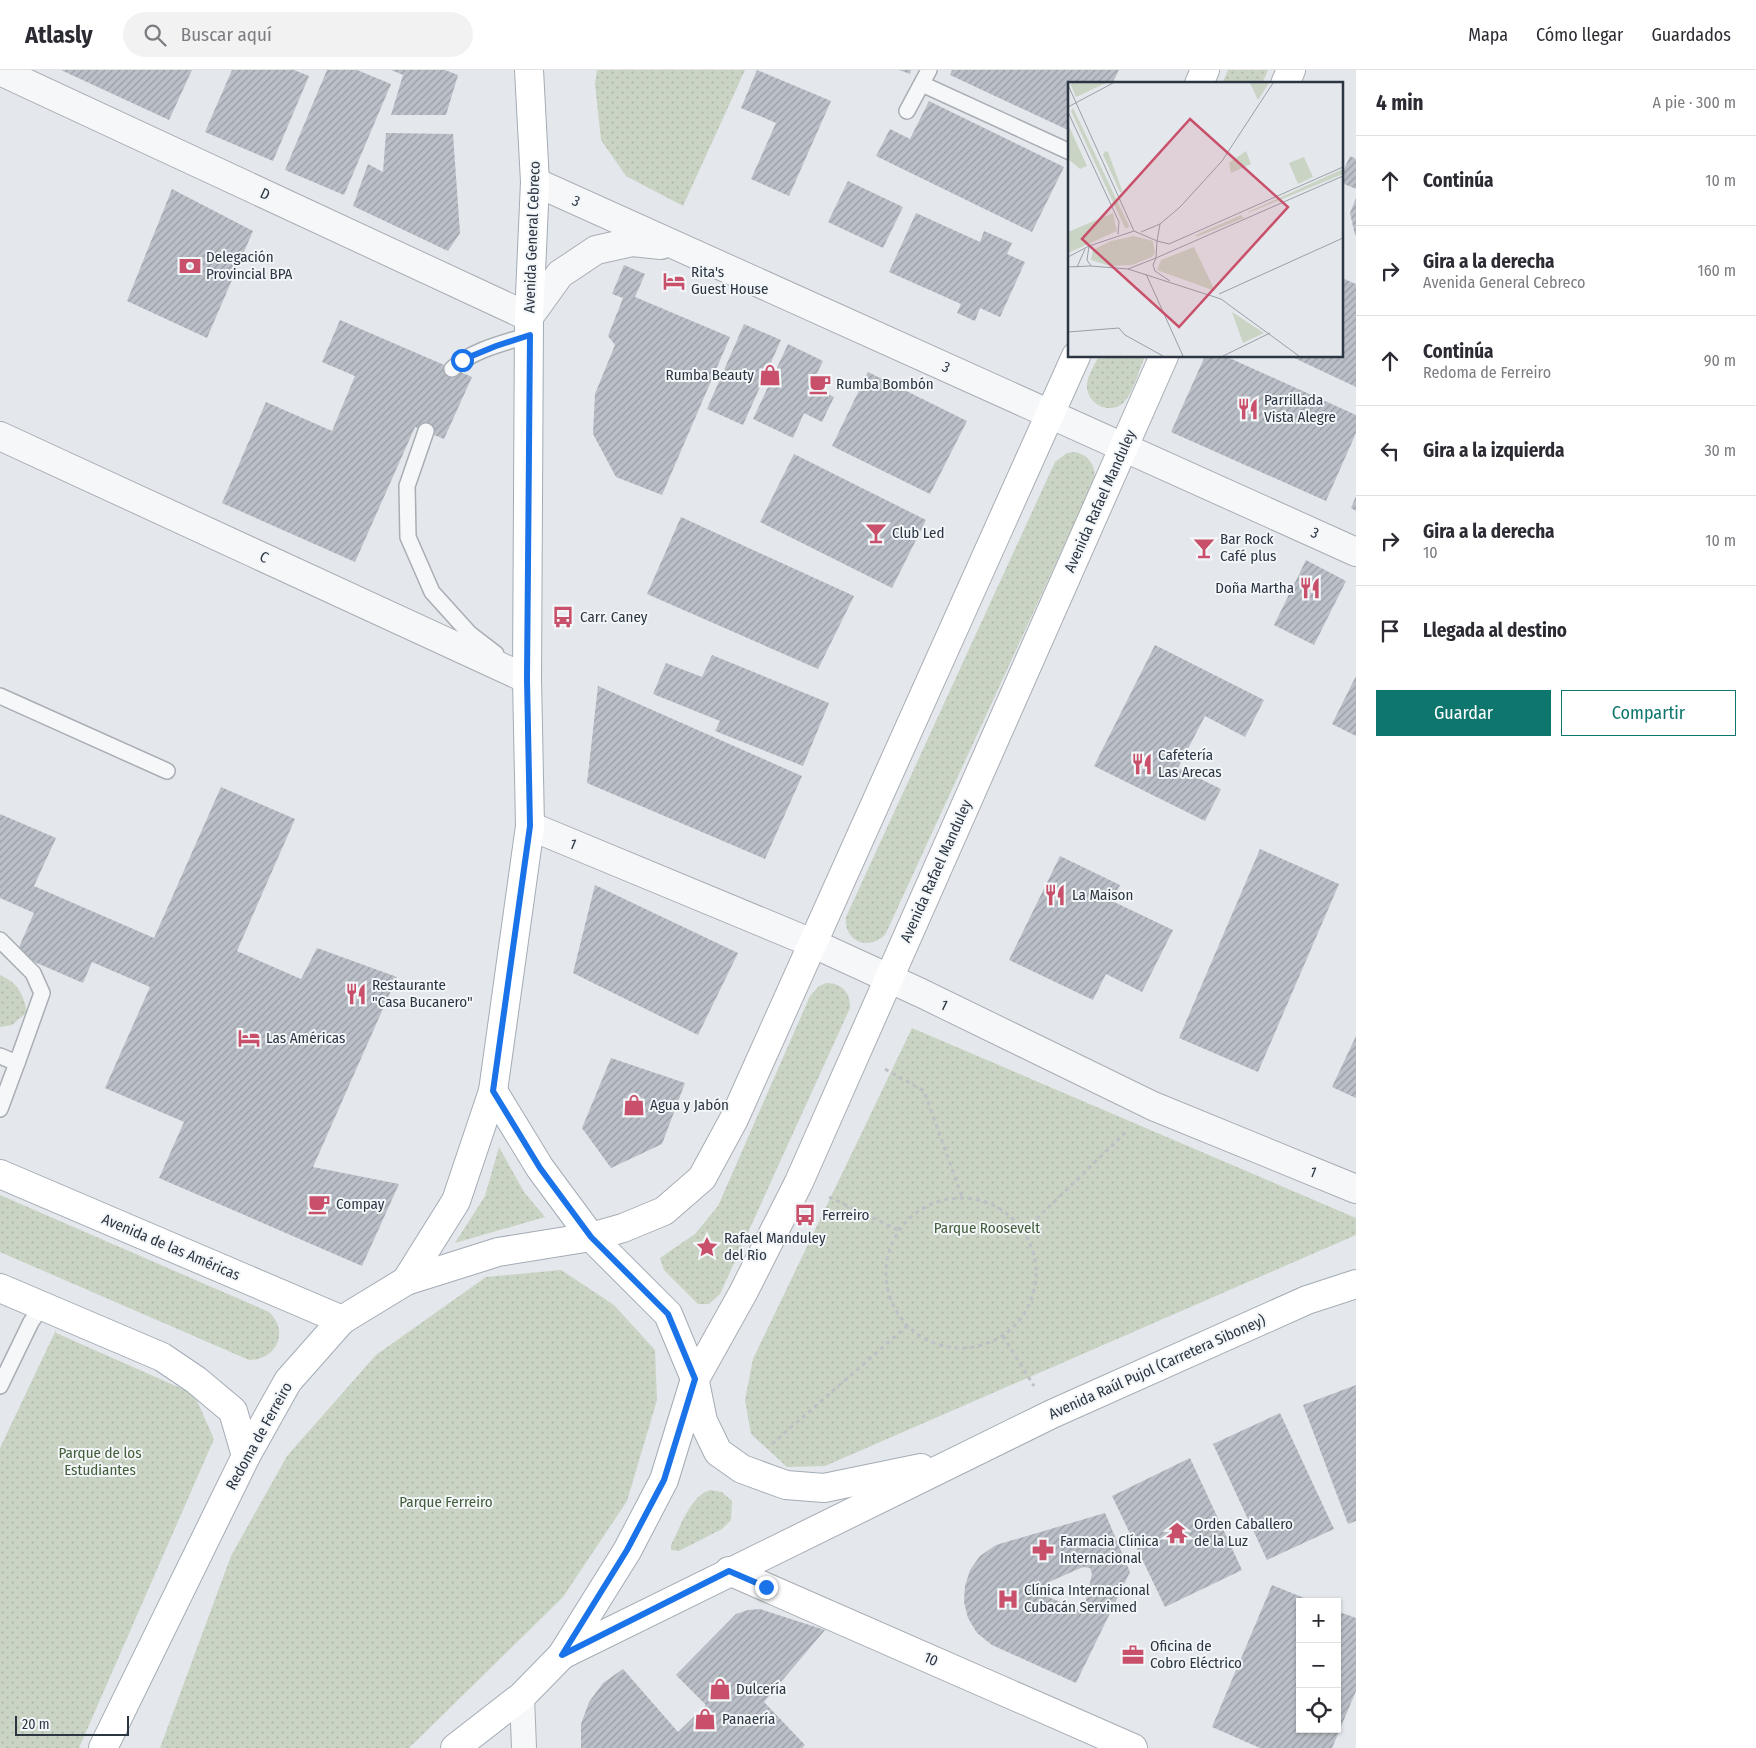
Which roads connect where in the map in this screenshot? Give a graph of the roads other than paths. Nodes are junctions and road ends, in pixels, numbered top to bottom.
1 (929, 70) edge
2 (1205, 70) edge
3 (1291, 70) edge
4 (0, 71) edge
5 (534, 77) edge
6 (1199, 82) edge
7 (1286, 82) edge
8 (922, 84) junction
9 (907, 110) dead end
10 (1068, 151) edge
11 (535, 182) junction
12 (680, 248) junction
13 (529, 326) junction
14 (1075, 358) edge
15 (1163, 358) edge
16 (452, 369) dead end
17 (1050, 414) junction
18 (426, 431) dead end
19 (0, 436) edge
20 (1124, 446) junction
21 (1356, 552) edge
22 (527, 679) junction
23 (0, 696) edge
24 (167, 771) dead end
25 (530, 826) junction
26 (0, 940) edge
27 (812, 943) junction
28 (889, 978) junction
29 (0, 1056) edge
30 (17, 1063) junction
31 (493, 1091) junction
32 (0, 1109) edge
33 (0, 1174) edge
34 (1356, 1189) edge
35 (591, 1237) junction
36 (406, 1281) junction
37 (1356, 1284) edge
38 (0, 1288) edge
39 (42, 1306) junction
40 (342, 1320) junction
41 (695, 1379) junction
42 (0, 1386) edge
43 (246, 1456) junction
44 (961, 1459) junction
45 (729, 1571) junction
46 (562, 1655) junction
47 (522, 1696) junction
48 (103, 1748) edge
49 (454, 1748) edge
50 (524, 1748) edge
51 (1133, 1748) edge

1 - 8 lane
2 - 6 main road
3 - 7 main road
4 - 13 street, D
5 - 11 main road, Avenida General Cebreco
8 - 9 lane
8 - 10 lane
11 - 12 street, 3
11 - 13 main road, Avenida General Cebreco
12 - 13 street
12 - 17 street, 3
13 - 16 lane
13 - 22 main road, Avenida General Cebreco
14 - 17 main road
15 - 20 main road, Avenida Rafael Manduley
17 - 20 street, 3
17 - 27 main road
18 - 22 lane
19 - 22 street, C
20 - 21 street, 3
20 - 28 main road, Avenida Rafael Manduley
22 - 25 main road, Avenida General Cebreco
23 - 24 lane
25 - 27 street, 1
25 - 31 main road, Avenida General Cebreco
26 - 30 lane
27 - 28 street, 1
27 - 35 main road
28 - 34 street, 1
28 - 41 main road, Avenida Rafael Manduley
29 - 30 lane
30 - 32 lane
31 - 35 main road
31 - 36 main road, Avenida General Cebreco
33 - 40 main road, Avenida de las Américas
35 - 36 main road, Redoma de Ferreiro
35 - 41 main road
36 - 40 main road, Redoma de Ferreiro
37 - 44 main road, Avenida Raúl Pujol (Carretera Siboney)
38 - 39 main road
39 - 42 lane
39 - 43 main road
40 - 43 main road, Redoma de Ferreiro
41 - 44 main road, Avenida Raúl Pujol (Carretera Siboney)
41 - 46 main road
43 - 48 main road, Redoma de Ferreiro
44 - 45 main road, Avenida Raúl Pujol (Carretera Siboney)
45 - 46 main road, Avenida Raúl Pujol (Carretera Siboney)
45 - 51 main road, 10
46 - 47 main road
47 - 49 main road
47 - 50 street

